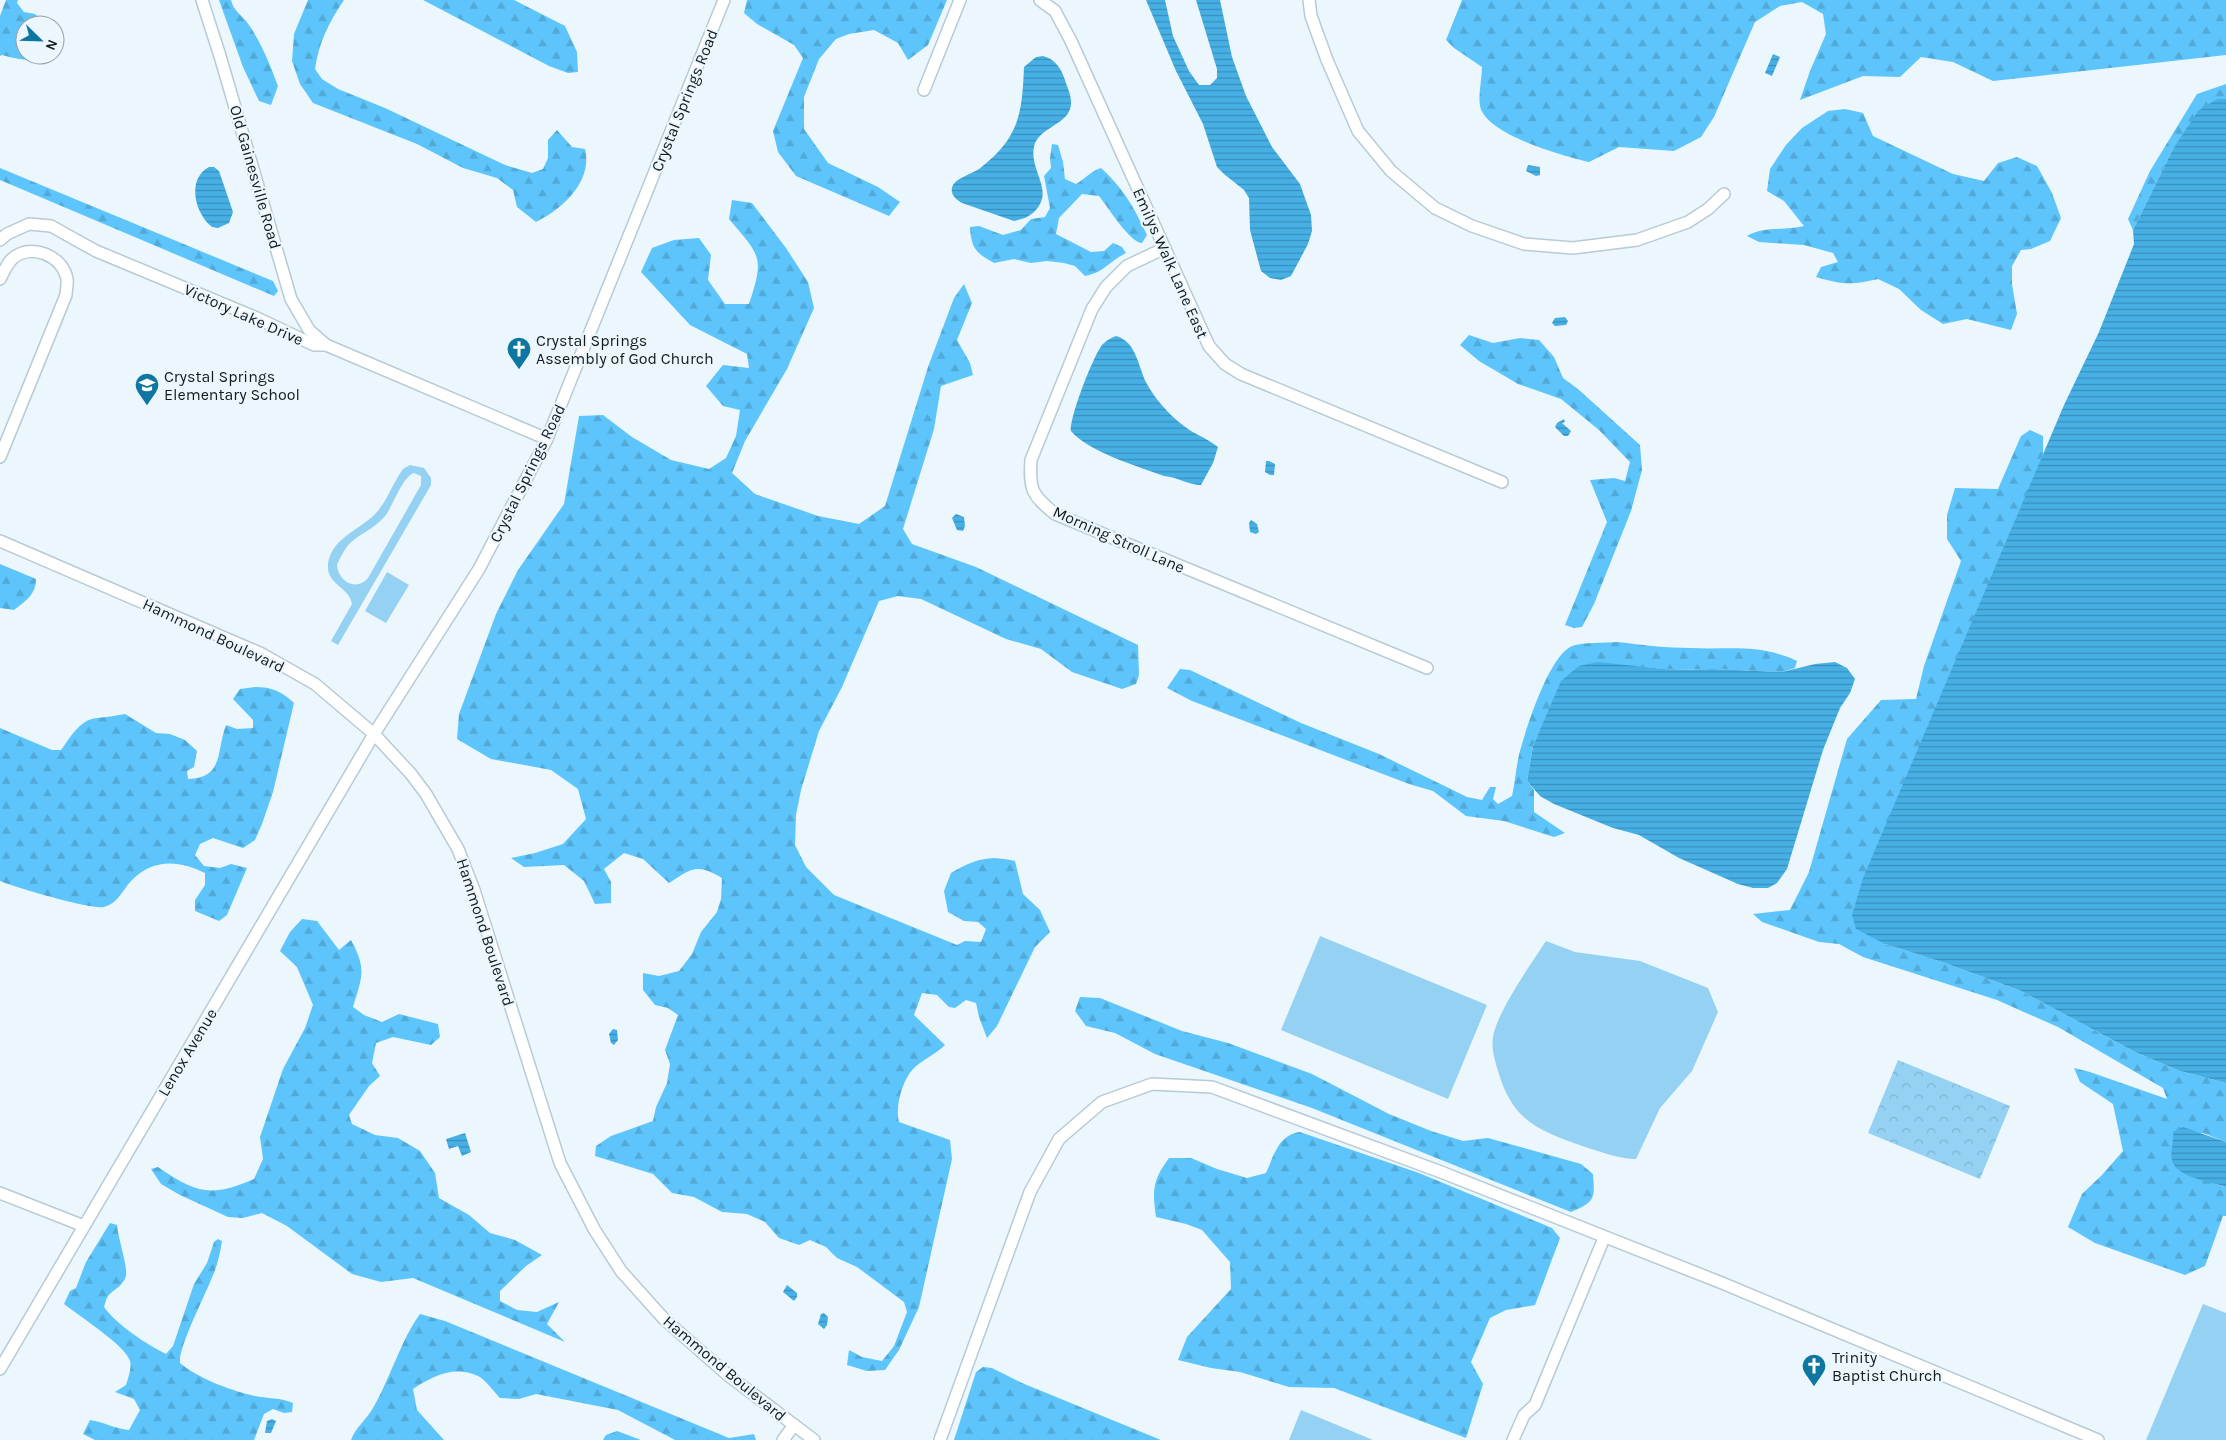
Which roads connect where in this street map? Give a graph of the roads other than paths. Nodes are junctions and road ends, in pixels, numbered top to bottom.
1 (202, 0) edge
2 (724, 0) edge
3 (960, 0) edge
4 (1040, 0) edge
5 (1309, 0) edge
6 (924, 90) dead end
7 (1724, 194) dead end
8 (0, 240) edge
9 (1165, 248) junction
10 (0, 279) edge
11 (326, 345) junction
12 (548, 439) junction
13 (0, 457) edge
14 (1502, 482) dead end
15 (0, 541) edge
16 (1427, 668) dead end
17 (374, 734) junction
18 (0, 1193) edge
19 (84, 1226) junction
20 (1604, 1238) junction
21 (0, 1369) edge
22 (794, 1425) junction
23 (783, 1440) edge
24 (814, 1440) edge
25 (940, 1440) edge
26 (1514, 1440) edge
27 (2098, 1440) edge

1 - 11 street, Old Gainesville Road
2 - 12 street, Crystal Springs Road
3 - 6 street
4 - 9 street, Emilys Walk Lane East
5 - 7 street
8 - 11 street, Victory Lake Drive
9 - 14 street, Emilys Walk Lane East
9 - 16 street, Morning Stroll Lane
10 - 13 street
11 - 12 street, Victory Lake Drive
12 - 17 street, Crystal Springs Road
15 - 17 street, Hammond Boulevard
17 - 19 street, Lenox Avenue
17 - 22 street, Hammond Boulevard
18 - 19 street
19 - 21 street, Lenox Avenue
20 - 25 street
20 - 26 street
20 - 27 street
22 - 23 street
22 - 24 street, Hammond Boulevard

